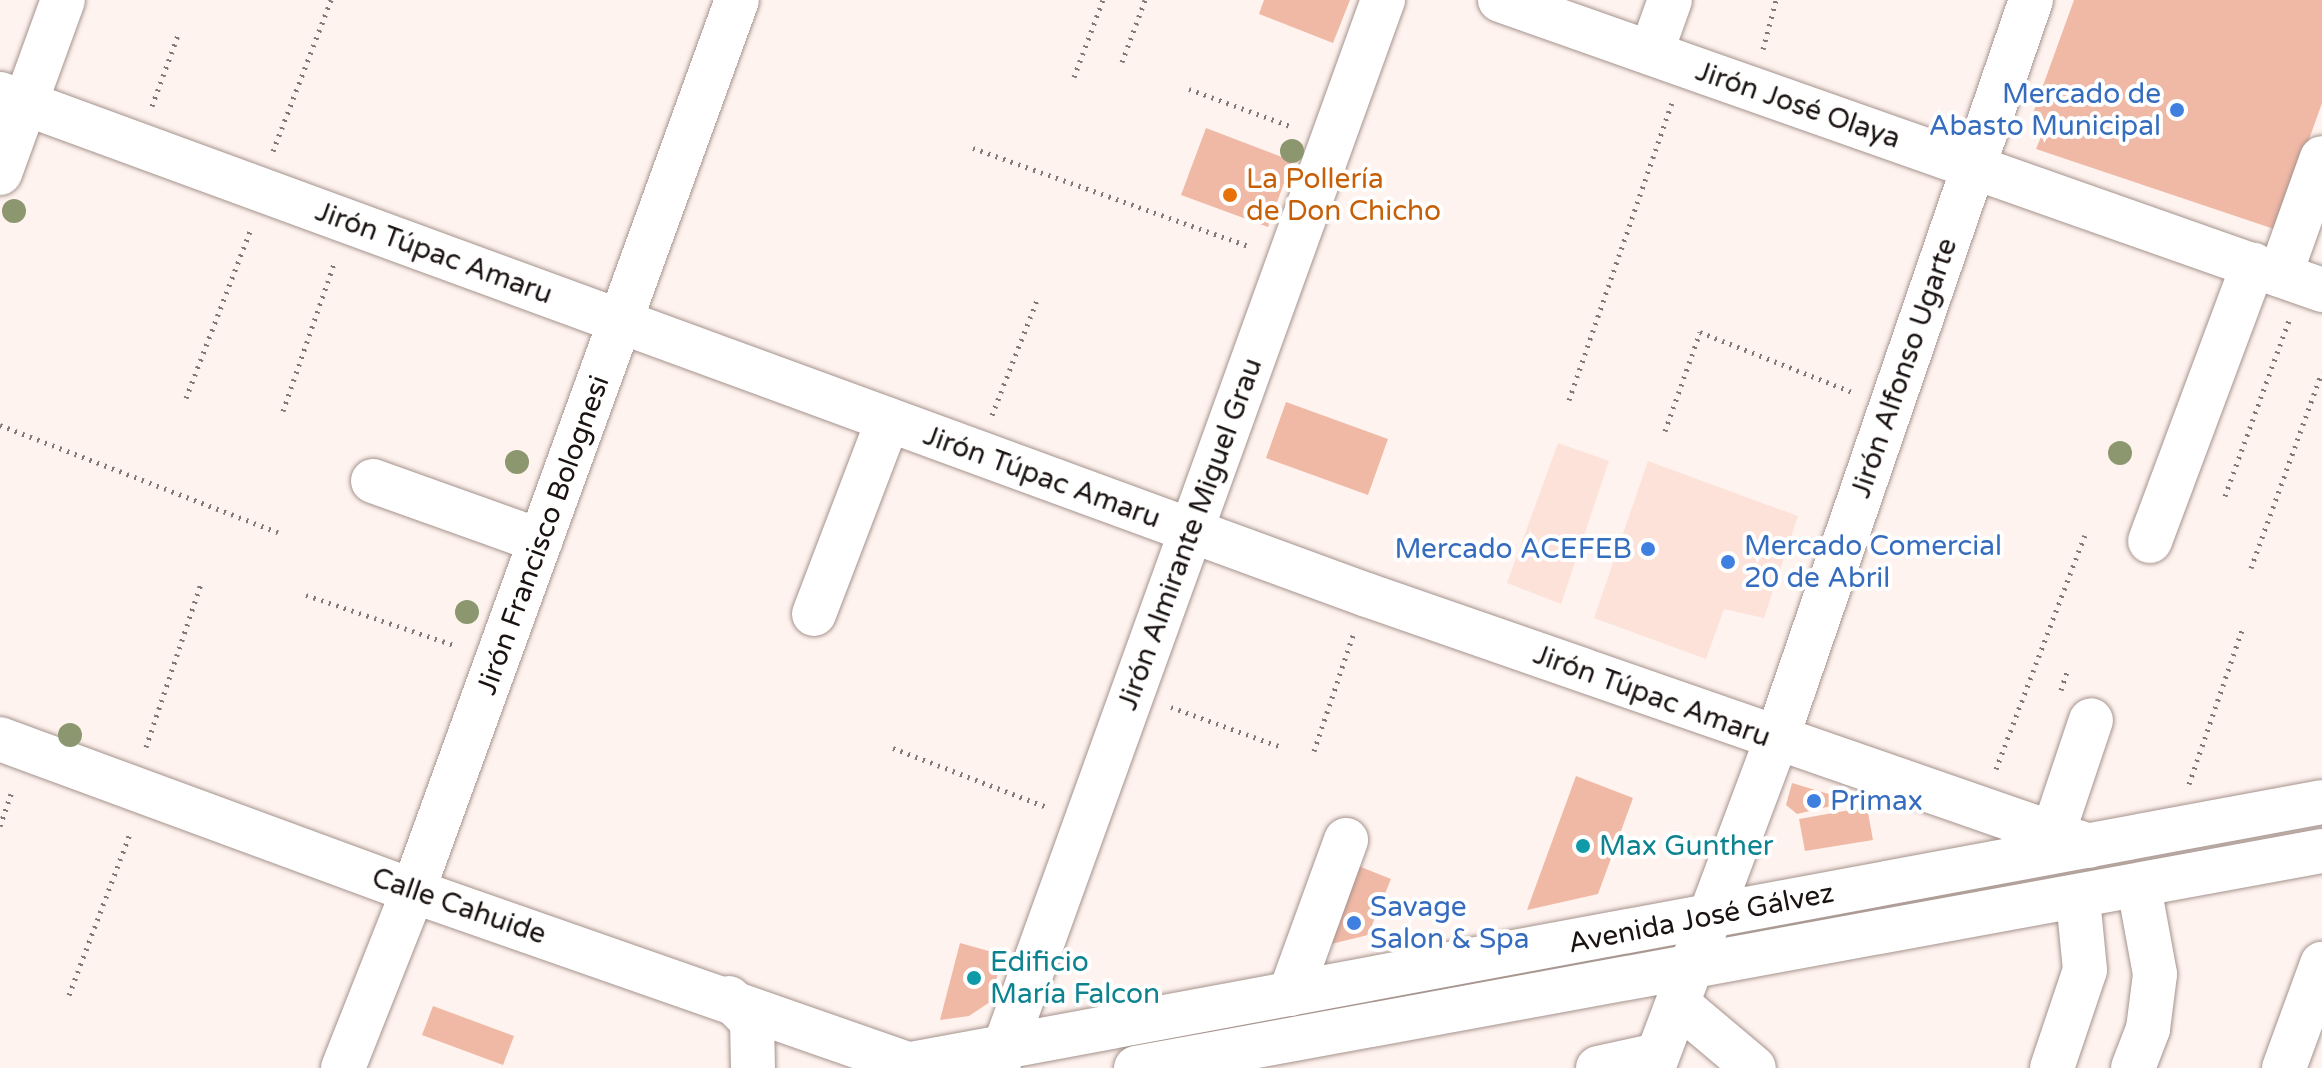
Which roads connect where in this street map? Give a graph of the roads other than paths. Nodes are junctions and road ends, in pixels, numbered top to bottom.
1 (63, 0) edge
2 (737, 0) edge
3 (1383, 0) edge
4 (1500, 0) edge
5 (1670, 0) edge
6 (2031, 0) edge
7 (1668, 59) junction
8 (13, 98) edge
9 (2322, 158) edge
10 (1973, 167) junction
11 (0, 173) edge
12 (2289, 278) edge
13 (621, 322) junction
14 (888, 420) junction
15 (373, 481) dead end
16 (1191, 531) junction
17 (541, 541) junction
18 (2150, 541) dead end
19 (814, 614) dead end
20 (2091, 720) dead end
21 (0, 739) edge
22 (1776, 741) junction
23 (2322, 802) edge
24 (1346, 840) dead end
25 (2070, 841) junction
26 (2322, 851) edge
27 (2139, 887) junction
28 (413, 891) junction
29 (2078, 899) junction
30 (1709, 916) junction
31 (2322, 964) edge
32 (1684, 987) junction
33 (1290, 994) junction
34 (729, 998) junction
35 (1001, 1057) edge
36 (1655, 1061) edge
37 (907, 1067) edge
38 (343, 1068) edge
39 (753, 1068) edge
40 (1136, 1068) edge
41 (1598, 1068) edge
42 (1754, 1068) edge
43 (2052, 1068) edge
44 (2133, 1068) edge
45 (2284, 1068) edge

1 - 8 street
2 - 13 street, Jirón Francisco Bolognesi
3 - 16 street, Jirón Almirante Miguel Grau
4 - 7 street, Jirón José Olaya
5 - 7 street
6 - 10 street, Jirón Alfonso Ugarte
7 - 10 street, Jirón José Olaya
8 - 11 street
8 - 13 street, Jirón Túpac Amaru
9 - 12 street
10 - 12 street, Jirón José Olaya
10 - 22 street, Jirón Alfonso Ugarte
12 - 18 street
13 - 14 street, Jirón Túpac Amaru
13 - 17 street, Jirón Francisco Bolognesi
14 - 16 street, Jirón Túpac Amaru
14 - 19 street
15 - 17 street
16 - 22 street, Jirón Túpac Amaru
16 - 35 street, Jirón Almirante Miguel Grau
17 - 28 street, Jirón Francisco Bolognesi
20 - 25 street
21 - 28 street, Calle Cahuide
22 - 25 street, Jirón Túpac Amaru
22 - 30 street, Jirón Alfonso Ugarte
23 - 25 street, Avenida José Gálvez
24 - 33 street
25 - 30 street, Avenida José Gálvez
26 - 27 street, Avenida José Gálvez
27 - 29 street, Avenida José Gálvez
27 - 44 street
28 - 34 street, Calle Cahuide
28 - 38 street, Jirón Francisco Bolognesi
29 - 32 street, Avenida José Gálvez
29 - 43 street
30 - 32 street, Jirón Alfonso Ugarte
30 - 33 street, Avenida José Gálvez
31 - 45 street
32 - 36 street
32 - 40 street, Avenida José Gálvez
32 - 42 street
33 - 35 street, Avenida José Gálvez
34 - 37 street, Calle Cahuide
34 - 39 street
35 - 37 street, Avenida José Gálvez
36 - 41 street

